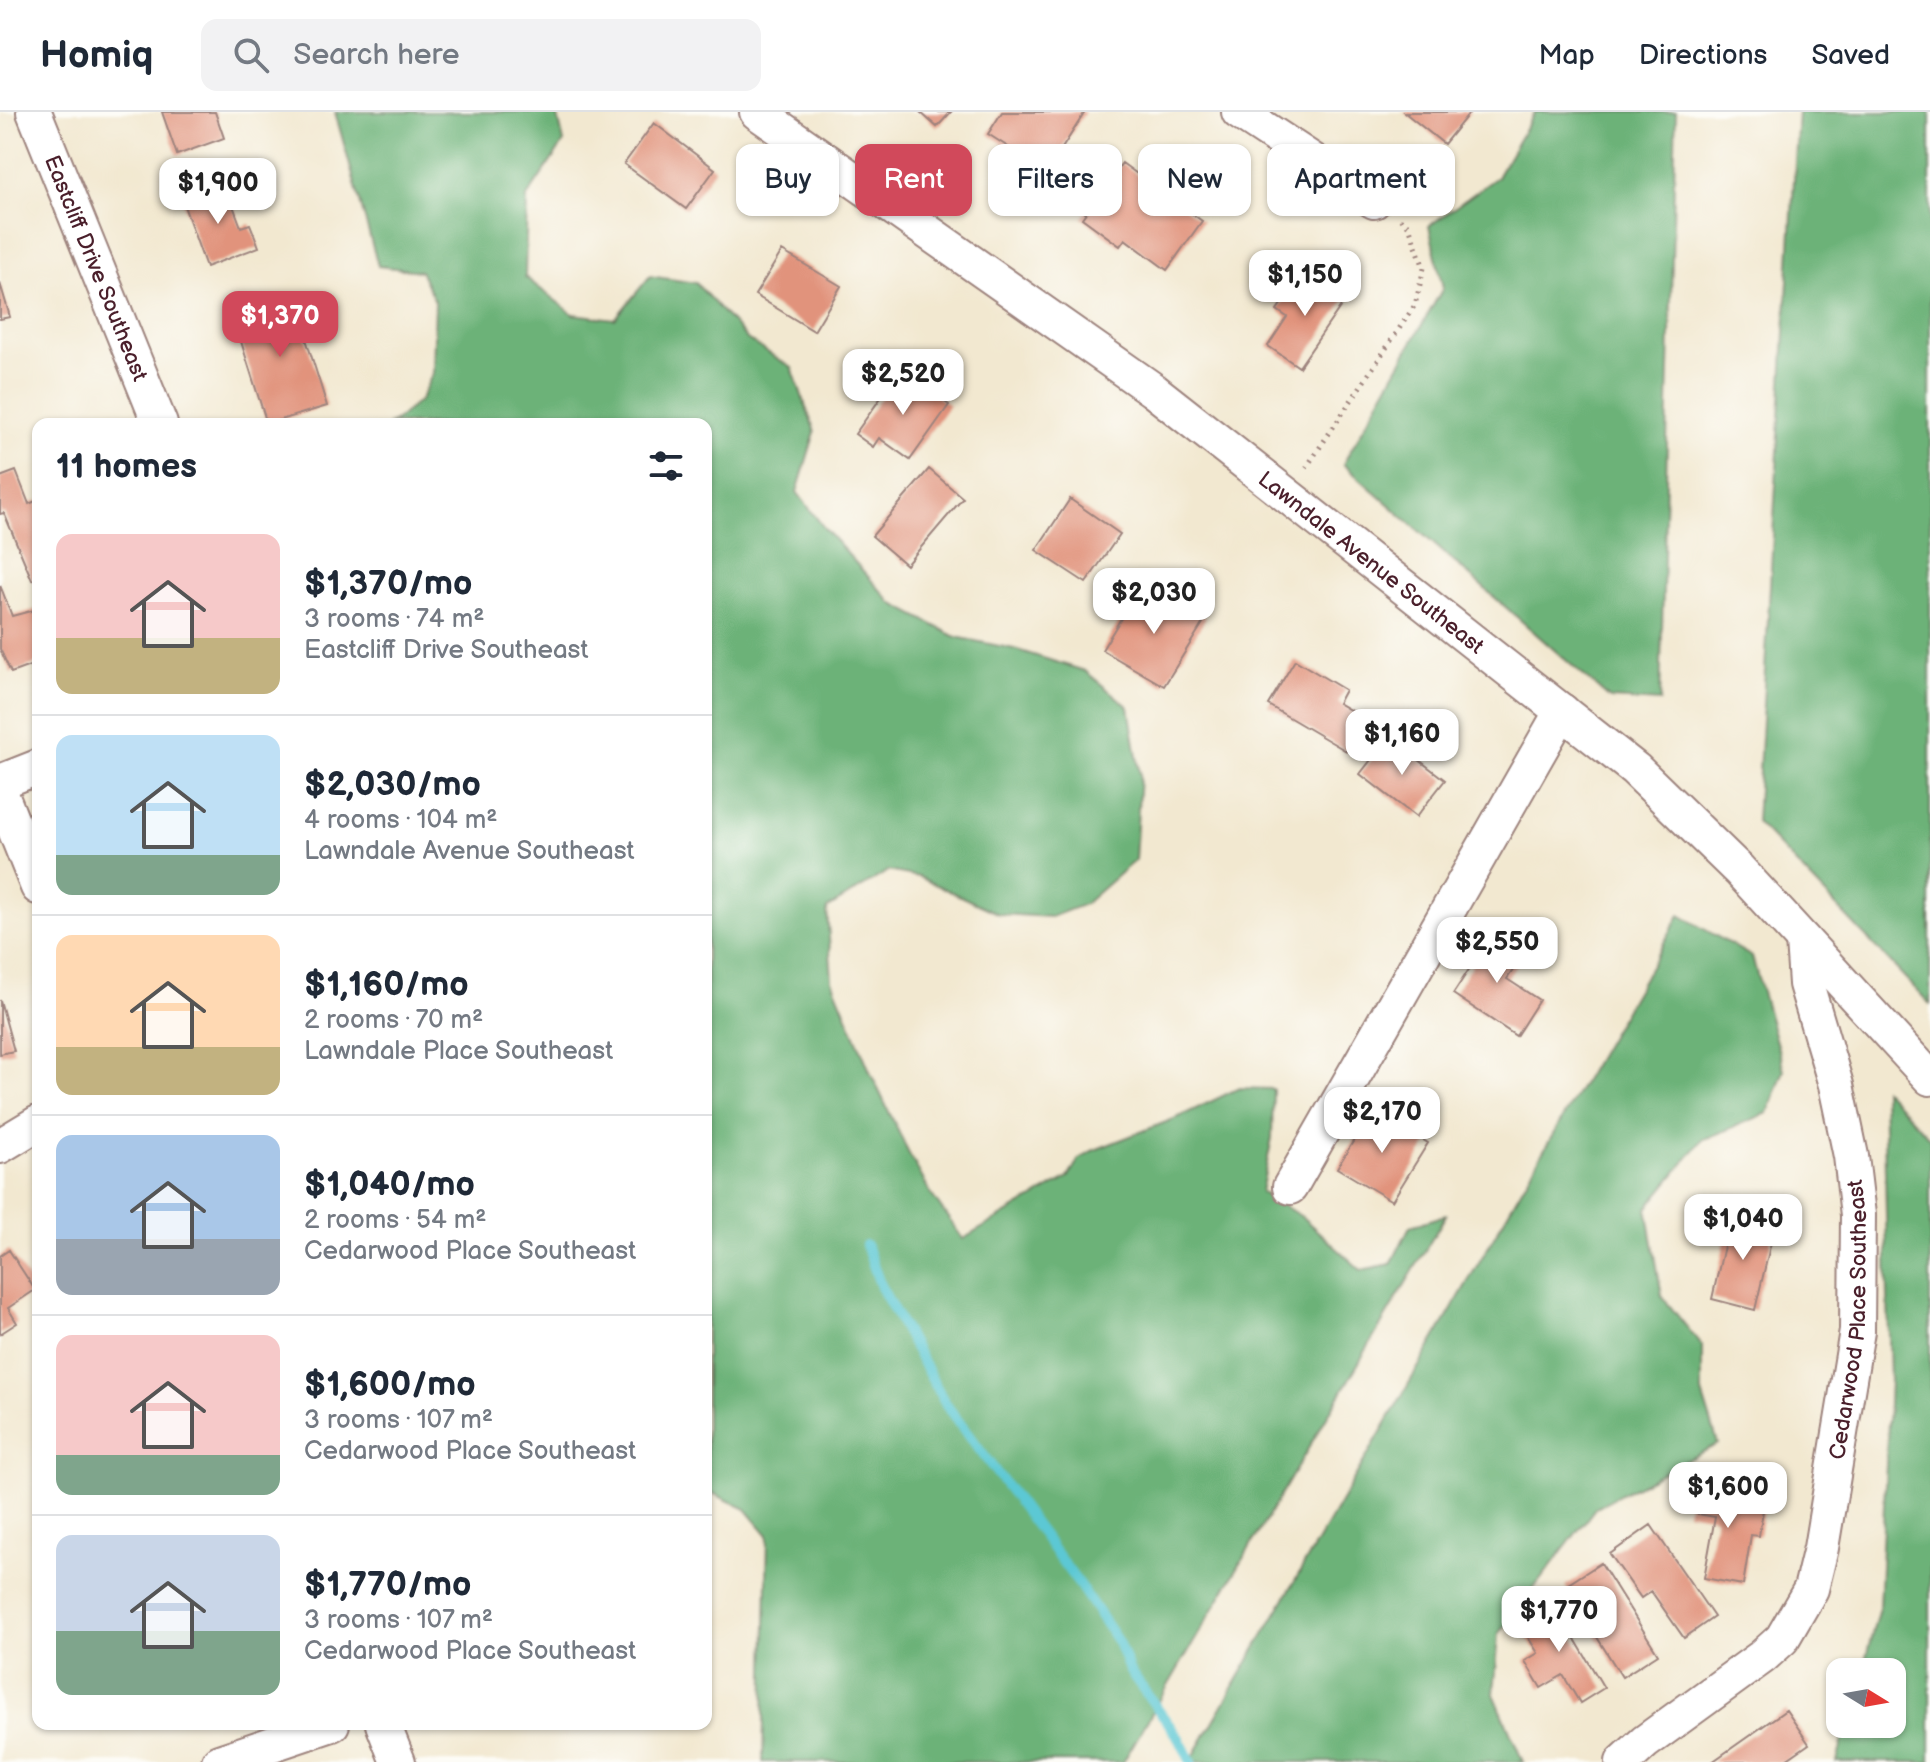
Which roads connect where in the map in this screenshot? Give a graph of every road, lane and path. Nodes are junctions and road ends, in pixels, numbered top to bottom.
1 (34, 112) edge
2 (757, 112) edge
3 (1239, 112) edge
4 (1288, 144) edge
5 (1395, 216) edge
6 (158, 418) edge
7 (1301, 475) dead end
8 (1562, 711) junction
9 (32, 769) edge
10 (0, 782) edge
11 (0, 792) edge
12 (32, 872) edge
13 (1803, 940) junction
14 (1930, 1078) edge
15 (32, 1127) edge
16 (0, 1146) edge
17 (1290, 1187) dead end
18 (314, 1730) edge
19 (385, 1730) edge
20 (219, 1762) edge
21 (398, 1762) edge
22 (1623, 1762) edge

1 - 6 street, Eastcliff Drive Southeast
2 - 8 street, Lawndale Avenue Southeast
3 - 4 street
5 - 7 path
8 - 13 street, Lawndale Avenue Southeast
8 - 17 street
9 - 10 street
11 - 12 street
13 - 14 street, Lawndale Avenue Southeast
13 - 22 street, Cedarwood Place Southeast
15 - 16 street
18 - 20 street
19 - 21 street

